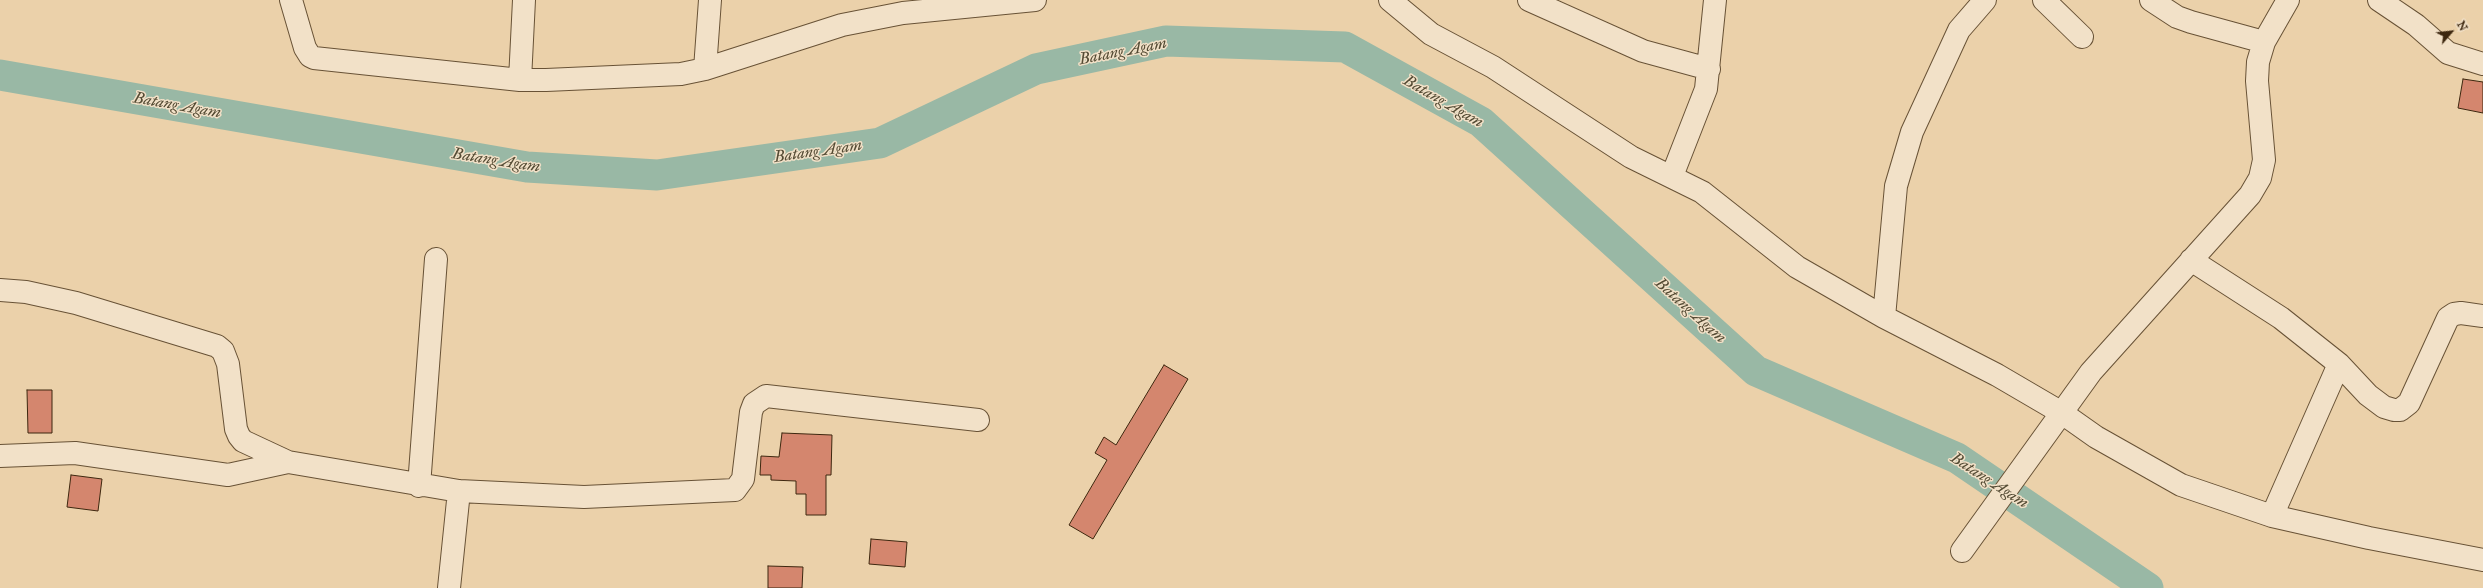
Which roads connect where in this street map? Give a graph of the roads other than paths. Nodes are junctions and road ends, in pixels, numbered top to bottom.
1 (291, 0) edge
2 (524, 0) edge
3 (710, 0) edge
4 (1035, 0) edge
5 (1390, 0) edge
6 (1529, 0) edge
7 (1715, 0) edge
8 (2044, 0) edge
9 (2152, 0) edge
10 (2288, 0) edge
11 (2379, 0) edge
12 (1983, 1) edge
13 (904, 7) edge
14 (1565, 8) edge
15 (2082, 37) dead end
16 (2264, 42) junction
17 (706, 54) junction
18 (2483, 64) edge
19 (1709, 68) junction
20 (520, 80) junction
21 (1678, 164) junction
22 (436, 259) dead end
23 (2191, 260) junction
24 (0, 290) edge
25 (2483, 316) edge
26 (1884, 317) junction
27 (2339, 364) junction
28 (2068, 403) junction
29 (978, 420) dead end
30 (0, 456) edge
31 (288, 462) junction
32 (420, 486) junction
33 (459, 491) junction
34 (2272, 516) junction
35 (1962, 551) dead end
36 (2483, 560) edge
37 (449, 588) edge

1 - 20 street
2 - 20 street
3 - 17 street
4 - 13 street
5 - 21 street
6 - 14 street
7 - 19 street
8 - 15 street
9 - 16 street
10 - 16 street
11 - 18 street
12 - 26 street
13 - 17 street
14 - 19 street
16 - 23 street
17 - 20 street
19 - 21 street
21 - 26 street
22 - 32 street
23 - 27 street
23 - 28 street
24 - 31 street
25 - 27 street
26 - 28 street
27 - 34 street
28 - 34 street
28 - 35 street
29 - 33 street
30 - 31 street
31 - 32 street
32 - 33 street
33 - 37 street
34 - 36 street

